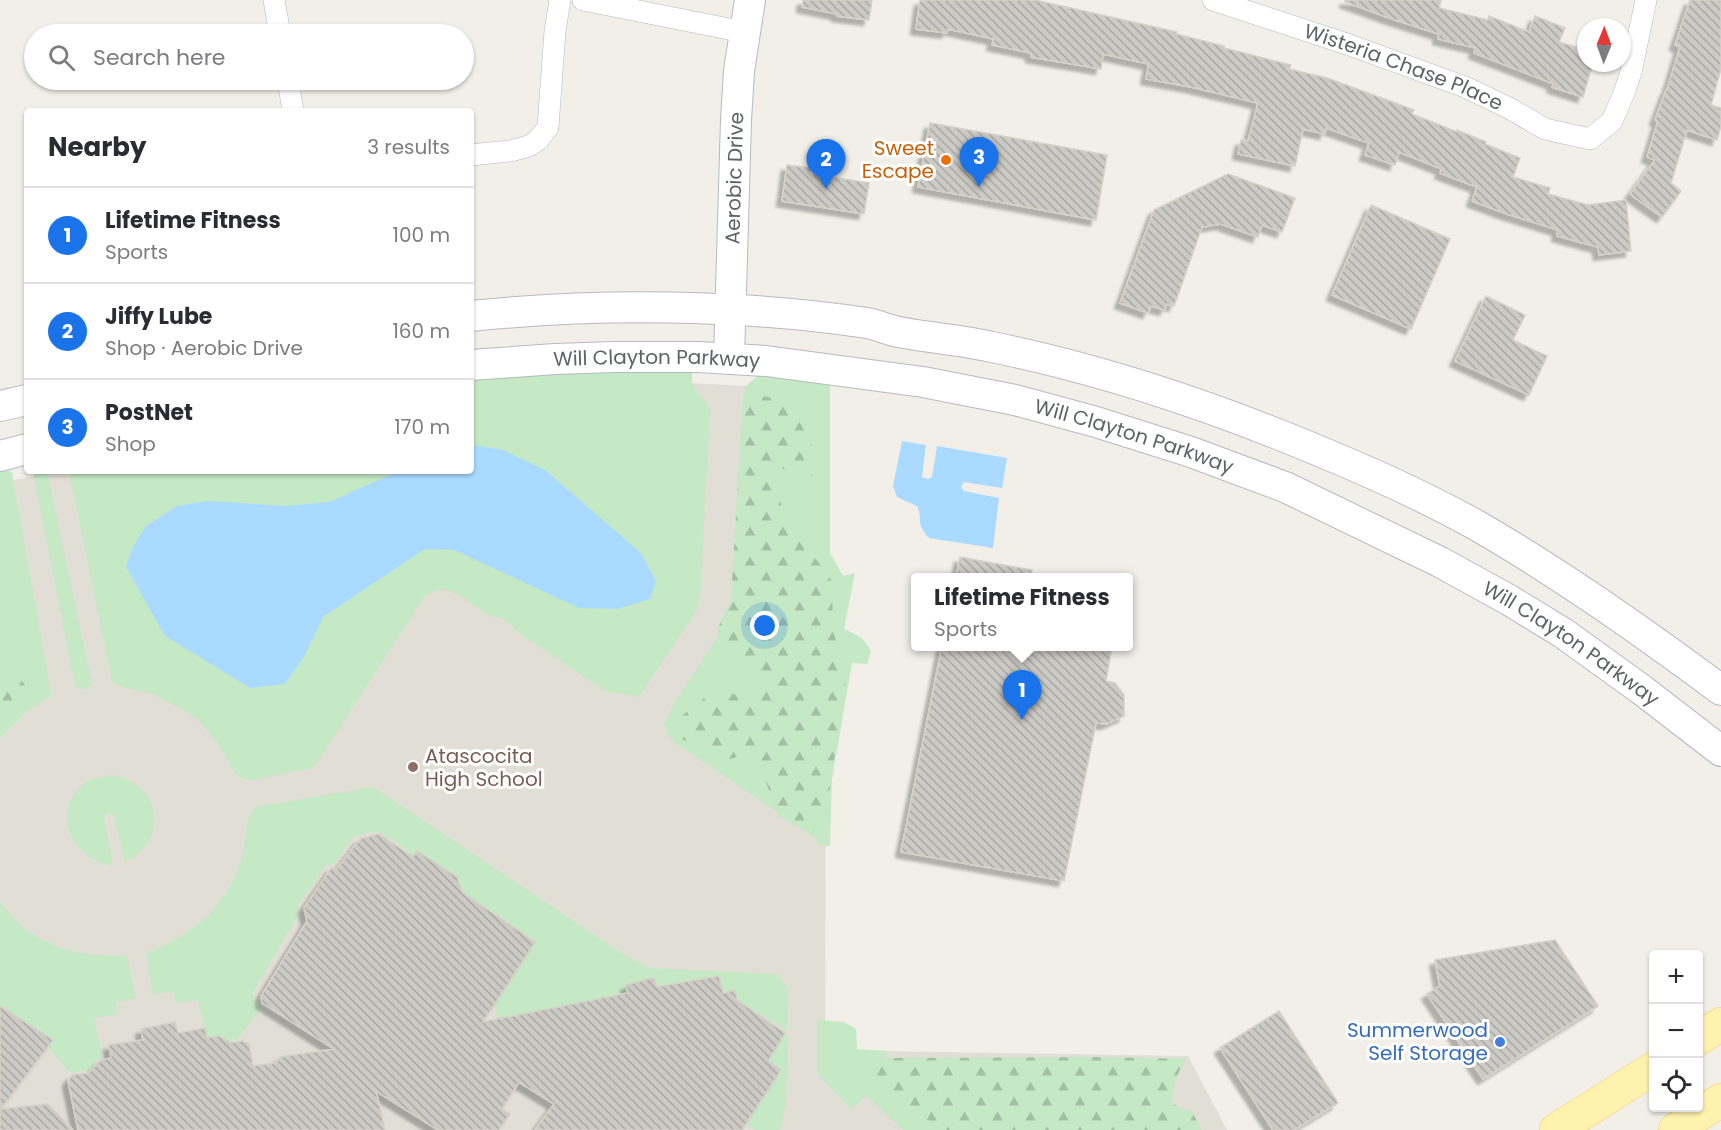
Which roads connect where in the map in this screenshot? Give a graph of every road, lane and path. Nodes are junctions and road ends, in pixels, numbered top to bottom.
1 (274, 0) edge
2 (560, 0) edge
3 (583, 0) edge
4 (747, 0) edge
5 (1213, 0) edge
6 (1646, 0) edge
7 (278, 24) edge
8 (744, 32) junction
9 (290, 90) edge
10 (293, 108) edge
11 (474, 155) edge
12 (730, 310) junction
13 (474, 316) edge
14 (729, 358) junction
15 (474, 365) edge
16 (24, 401) edge
17 (0, 406) edge
18 (24, 450) edge
19 (0, 456) edge
20 (1589, 596) junction
21 (1563, 633) junction
22 (1721, 690) edge
23 (1721, 751) edge
24 (1721, 1024) edge
25 (1703, 1036) edge
26 (1649, 1071) edge
27 (1721, 1100) edge
28 (1556, 1130) edge
29 (1675, 1130) edge

1 - 7 street
2 - 11 street
3 - 8 street
4 - 8 main road, Aerobic Drive
5 - 6 street, Wisteria Chase Place
8 - 12 main road, Aerobic Drive
9 - 10 street
12 - 13 main road
12 - 14 main road, Aerobic Drive
12 - 20 main road
14 - 15 main road, Will Clayton Parkway
14 - 21 main road, Will Clayton Parkway
16 - 17 main road
18 - 19 main road
20 - 21 main road
20 - 22 main road
21 - 23 main road, Will Clayton Parkway
24 - 25 main road
26 - 28 main road
27 - 29 main road

